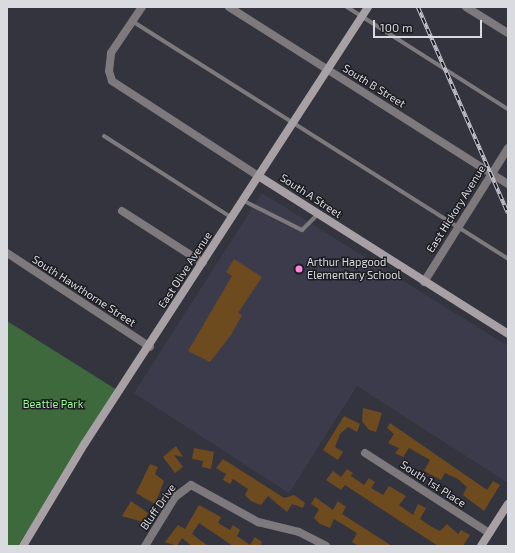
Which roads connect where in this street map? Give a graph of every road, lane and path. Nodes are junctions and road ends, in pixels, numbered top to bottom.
1 (142, 7) edge
2 (229, 7) edge
3 (347, 7) edge
4 (368, 7) edge
5 (466, 7) edge
6 (362, 17) junction
7 (132, 21) junction
8 (508, 33) edge
9 (327, 69) junction
10 (508, 109) edge
11 (293, 124) junction
12 (104, 136) dead end
13 (508, 148) edge
14 (492, 174) junction
15 (260, 176) junction
16 (508, 184) edge
17 (244, 201) junction
18 (122, 211) dead end
19 (318, 214) junction
20 (232, 218) junction
21 (458, 226) junction
22 (7, 253) edge
23 (508, 259) edge
24 (203, 262) junction
25 (424, 282) junction
26 (508, 334) edge
27 (150, 347) junction
28 (366, 453) dead end
29 (508, 504) edge
30 (489, 533) junction
31 (23, 546) edge
32 (145, 546) edge
33 (326, 546) edge
34 (481, 546) edge

1 - 7 street
2 - 9 street, South B Street
3 - 6 lane
4 - 6 street, East Olive Avenue
5 - 8 street
6 - 9 street, East Olive Avenue
6 - 10 lane
7 - 11 lane
7 - 15 street, South A Street
9 - 11 street, East Olive Avenue
9 - 14 street, South B Street
11 - 15 street, East Olive Avenue
11 - 21 lane
12 - 20 lane
13 - 14 street, East Hickory Avenue
14 - 16 street, South B Street
14 - 21 street, East Hickory Avenue
15 - 17 street, East Olive Avenue
15 - 19 street, South A Street
17 - 19 lane
17 - 20 street, East Olive Avenue
18 - 24 street
19 - 25 street, South A Street
20 - 24 street, East Olive Avenue
21 - 23 lane
21 - 25 street, East Hickory Avenue
22 - 27 street, South Hawthorne Street
24 - 27 street, East Olive Avenue
25 - 26 street, South A Street
27 - 31 street, East Olive Avenue
28 - 30 street, South 1st Place
29 - 30 street
30 - 34 street
32 - 33 street, Bluff Drive

